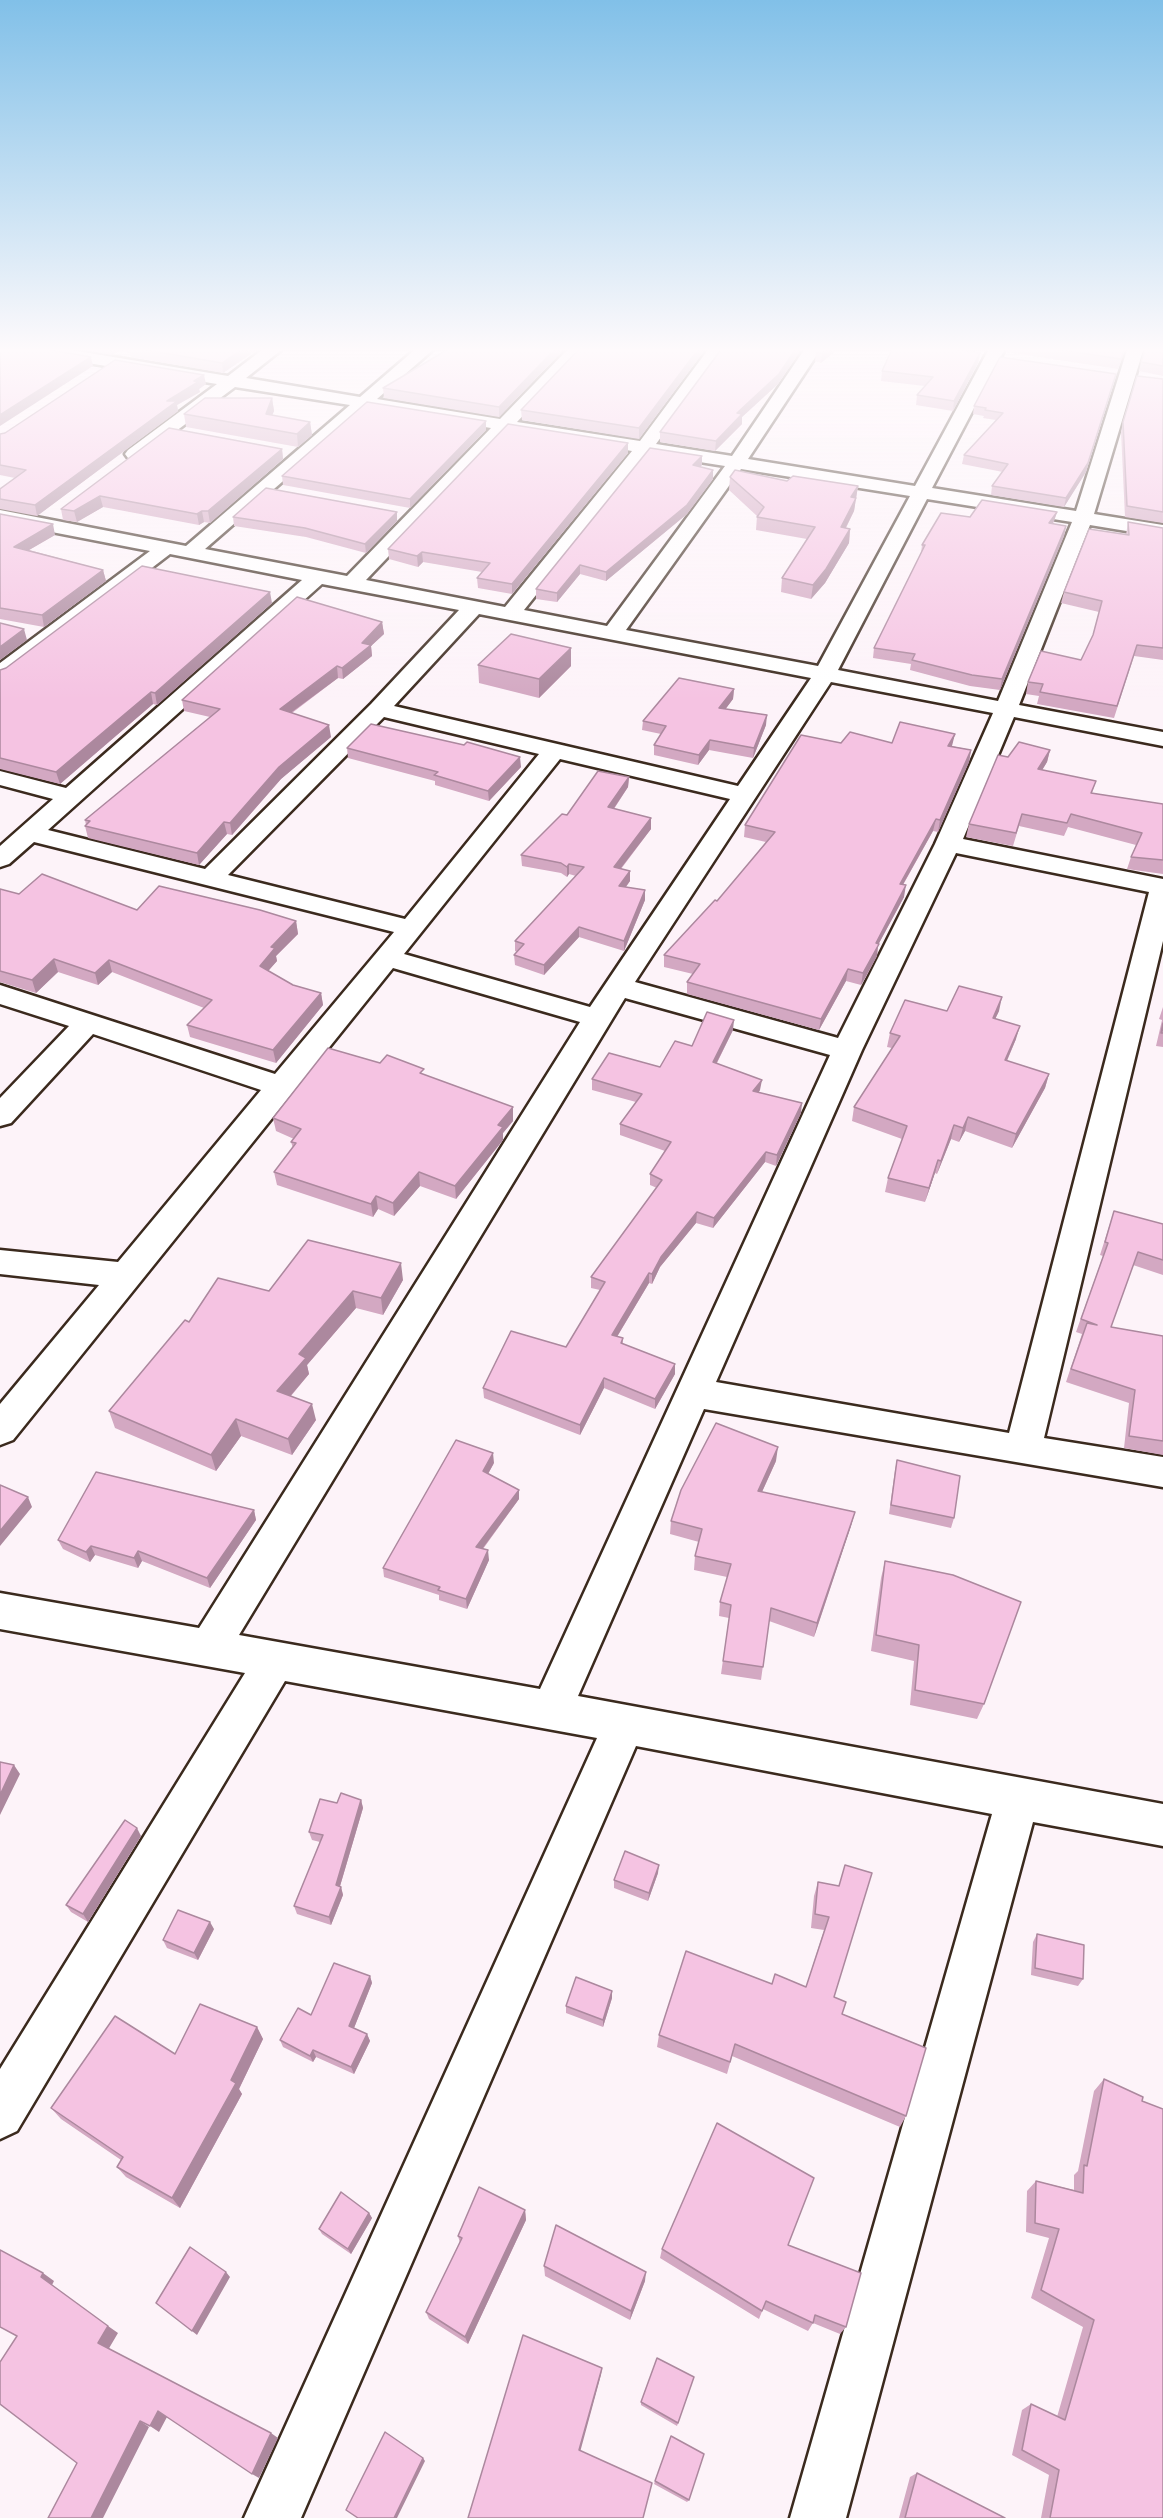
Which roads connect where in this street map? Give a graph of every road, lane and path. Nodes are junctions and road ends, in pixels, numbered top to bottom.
1 (290, 465) edge
2 (467, 465) edge
3 (631, 465) edge
4 (735, 465) edge
5 (752, 465) edge
6 (935, 465) edge
7 (1100, 465) edge
8 (263, 489) junction
9 (921, 492) junction
10 (285, 493) edge
11 (60, 511) edge
12 (394, 513) edge
13 (0, 516) edge
14 (416, 517) junction
15 (1083, 518) junction
16 (42, 524) junction
17 (1163, 531) edge
18 (166, 548) junction
19 (190, 552) junction
20 (318, 577) junction
21 (352, 584) junction
22 (474, 607) junction
23 (510, 614) junction
24 (20, 630) edge
25 (613, 633) junction
26 (50, 636) junction
27 (0, 673) edge
28 (824, 675) junction
29 (379, 710) junction
30 (1006, 710) junction
31 (1163, 739) edge
32 (554, 751) junction
33 (0, 778) edge
34 (745, 795) junction
35 (70, 796) junction
36 (30, 833) junction
37 (948, 844) junction
38 (0, 859) edge
39 (211, 877) junction
40 (1163, 887) edge
41 (410, 928) junction
42 (387, 958) junction
43 (619, 987) junction
44 (0, 994) edge
45 (597, 1018) junction
46 (87, 1024) junction
47 (847, 1050) junction
48 (281, 1086) junction
49 (0, 1116) edge
50 (0, 1262) edge
51 (124, 1275) junction
52 (694, 1393) junction
53 (0, 1430) edge
54 (1023, 1450) junction
55 (1163, 1472) edge
56 (0, 1611) edge
57 (208, 1648) junction
58 (274, 1661) junction
59 (551, 1710) junction
60 (624, 1725) junction
61 (1018, 1798) junction
62 (1163, 1825) edge
63 (0, 2114) edge
64 (272, 2518) edge
65 (818, 2518) edge

1 - 8 street
2 - 14 street
3 - 23 street
4 - 25 street
5 - 9 street
6 - 9 street
7 - 15 street
8 - 10 street
8 - 19 street
9 - 15 street
9 - 28 street
11 - 16 street
12 - 14 street
13 - 16 street
14 - 21 street
15 - 17 street
15 - 30 street
16 - 18 street
18 - 19 street
18 - 26 street
19 - 20 street
20 - 21 street
20 - 35 street
21 - 22 street
22 - 23 street
22 - 29 street
23 - 25 street
24 - 26 street
25 - 28 street
26 - 27 street
28 - 30 street
28 - 34 street
29 - 32 street
29 - 39 street
30 - 31 street
30 - 37 street
32 - 34 street
32 - 41 street
33 - 35 street
34 - 43 street
35 - 36 street
36 - 38 street
36 - 39 street
37 - 40 street
37 - 47 street
39 - 41 street
40 - 54 street
41 - 42 street
42 - 45 street
42 - 48 street
43 - 45 street
43 - 47 street
44 - 46 street
45 - 57 street
46 - 48 street
46 - 49 street
47 - 52 street
48 - 51 street
50 - 51 street
51 - 53 street
52 - 54 street
52 - 59 street
54 - 55 street
56 - 57 street
57 - 58 street
58 - 59 street
58 - 63 street
59 - 60 street
60 - 61 street
60 - 64 street
61 - 62 street
61 - 65 street

